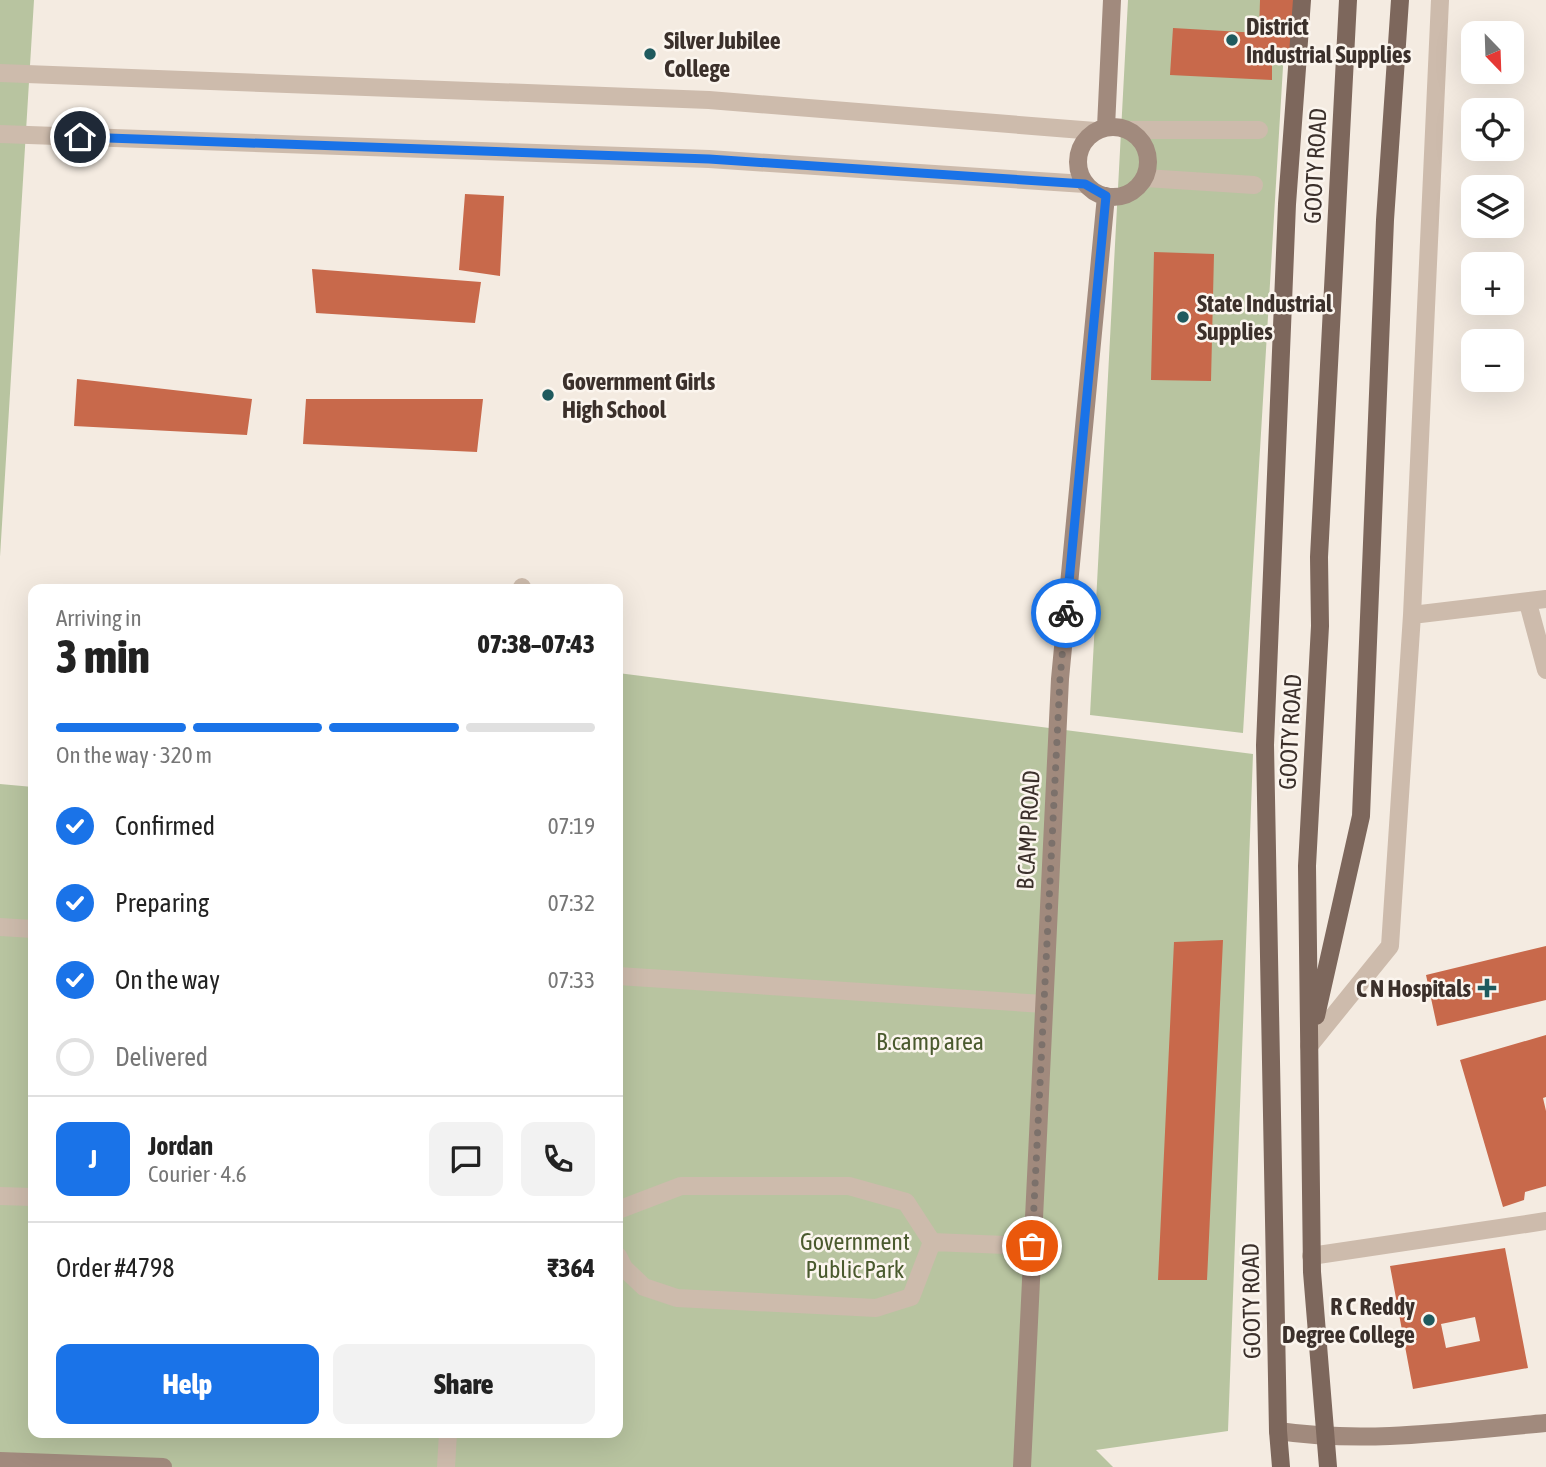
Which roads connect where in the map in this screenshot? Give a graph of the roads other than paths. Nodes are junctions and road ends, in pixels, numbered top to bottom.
1 (1112, 0) edge
2 (1302, 0) edge
3 (1348, 0) edge
4 (1400, 0) edge
5 (1440, 0) edge
6 (0, 73) edge
7 (1100, 129) junction
8 (1129, 130) junction
9 (1259, 130) dead end
10 (0, 134) edge
11 (1145, 178) junction
12 (1085, 184) junction
13 (1254, 185) dead end
14 (1106, 196) junction
15 (1537, 601) edge
16 (1412, 615) junction
17 (1546, 670) edge
18 (0, 927) edge
19 (28, 929) edge
20 (623, 976) edge
21 (1044, 1004) junction
22 (1309, 1046) junction
23 (0, 1196) edge
24 (28, 1197) edge
25 (623, 1208) edge
26 (1546, 1221) edge
27 (932, 1242) junction
28 (1032, 1246) junction
29 (1311, 1256) junction
30 (623, 1266) edge
31 (1546, 1423) edge
32 (1278, 1431) junction
33 (449, 1438) edge
34 (1325, 1438) junction
35 (0, 1461) edge
36 (163, 1467) edge
37 (446, 1467) edge
38 (1022, 1467) edge
39 (1282, 1467) edge
40 (1328, 1467) edge

1 - 7 main road
2 - 32 main road, GOOTY ROAD
3 - 22 main road, GOOTY ROAD
4 - 22 main road
5 - 16 street
6 - 7 street
7 - 8 main road
7 - 12 main road
8 - 9 street
8 - 11 main road
10 - 12 street
11 - 13 street
11 - 14 main road
12 - 14 main road
14 - 21 main road, B CAMP ROAD
15 - 16 street
15 - 17 street
16 - 22 street
18 - 19 street
20 - 21 street
21 - 28 main road, B CAMP ROAD
22 - 29 main road, GOOTY ROAD
23 - 24 street
25 - 27 street
26 - 29 street
27 - 28 street
27 - 30 street
28 - 38 main road, B CAMP ROAD
29 - 34 main road, GOOTY ROAD
31 - 34 main road
32 - 34 main road
32 - 39 main road, GOOTY ROAD
33 - 37 street
34 - 40 main road, GOOTY ROAD
35 - 36 main road

